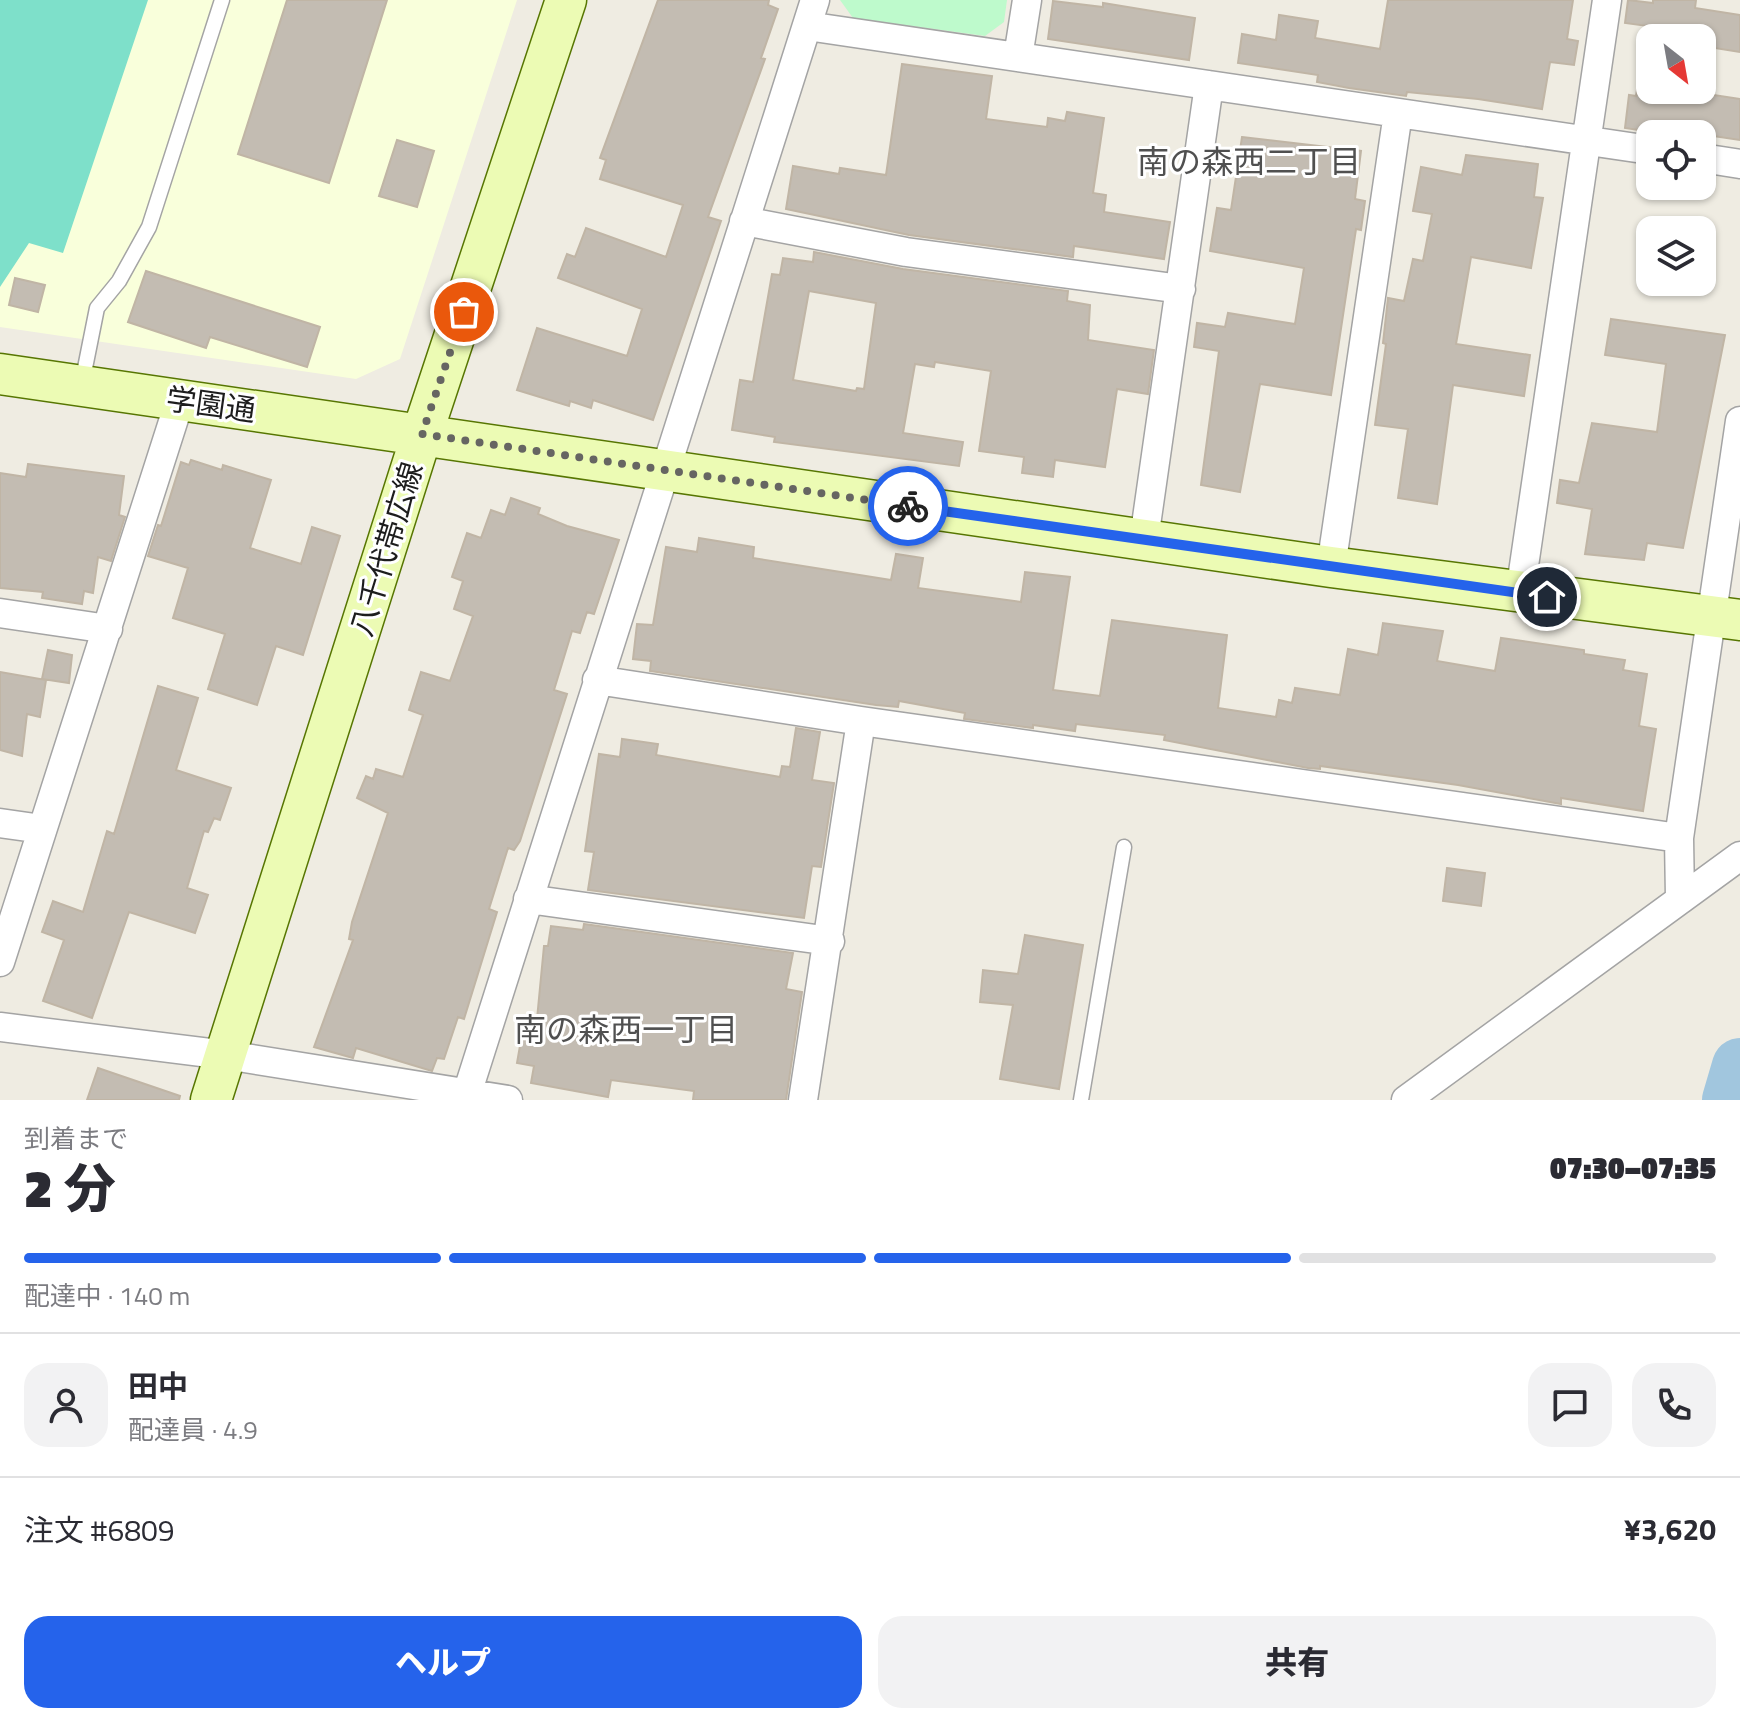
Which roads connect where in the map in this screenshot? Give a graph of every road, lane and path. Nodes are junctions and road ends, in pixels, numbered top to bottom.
1 (222, 0) edge
2 (566, 0) edge
3 (1027, 0) edge
4 (1607, 0) edge
5 (811, 13) edge
6 (1018, 57) junction
7 (1209, 85) junction
8 (1398, 113) junction
9 (1589, 140) junction
10 (1636, 148) edge
11 (1716, 160) edge
12 (1740, 164) edge
13 (744, 221) junction
14 (1181, 289) junction
15 (0, 374) edge
16 (82, 386) junction
17 (180, 400) junction
18 (1740, 421) edge
19 (422, 434) junction
20 (666, 471) junction
21 (1144, 539) junction
22 (1331, 567) junction
23 (1520, 593) junction
24 (0, 613) edge
25 (1726, 620) edge
26 (108, 629) junction
27 (597, 680) junction
28 (861, 721) junction
29 (0, 823) edge
30 (42, 829) junction
31 (1679, 838) junction
32 (1124, 847) dead end
33 (1740, 856) edge
34 (1680, 898) junction
35 (528, 899) junction
36 (830, 941) junction
37 (0, 962) edge
38 (0, 1027) edge
39 (226, 1055) junction
40 (466, 1097) edge
41 (211, 1100) edge
42 (508, 1100) edge
43 (803, 1100) edge
44 (1081, 1100) edge
45 (1406, 1100) edge

1 - 16 lane
2 - 19 main road, 八千代帯広線
3 - 6 street
4 - 9 street
5 - 6 street
5 - 13 street
6 - 7 street
7 - 8 street
7 - 14 street
8 - 9 street
8 - 22 street
9 - 10 street
9 - 23 street
11 - 12 street
13 - 14 street
13 - 20 street
14 - 21 street
15 - 16 main road, 学園通
16 - 17 main road, 学園通
17 - 19 main road, 学園通
17 - 26 street
18 - 25 street
19 - 20 main road, 学園通
19 - 39 main road, 八千代帯広線
20 - 21 main road, 学園通
20 - 27 street
21 - 22 main road, 学園通
22 - 23 main road, 学園通
23 - 25 main road, 学園通
24 - 26 street
25 - 31 street
26 - 30 street
27 - 28 street
27 - 35 street
28 - 31 street
28 - 36 street
29 - 30 street
30 - 37 street
31 - 34 street
32 - 44 lane
33 - 34 street
34 - 45 street
35 - 36 street
35 - 40 street
36 - 43 street
38 - 39 street
39 - 40 street
39 - 41 main road, 八千代帯広線
40 - 42 street

